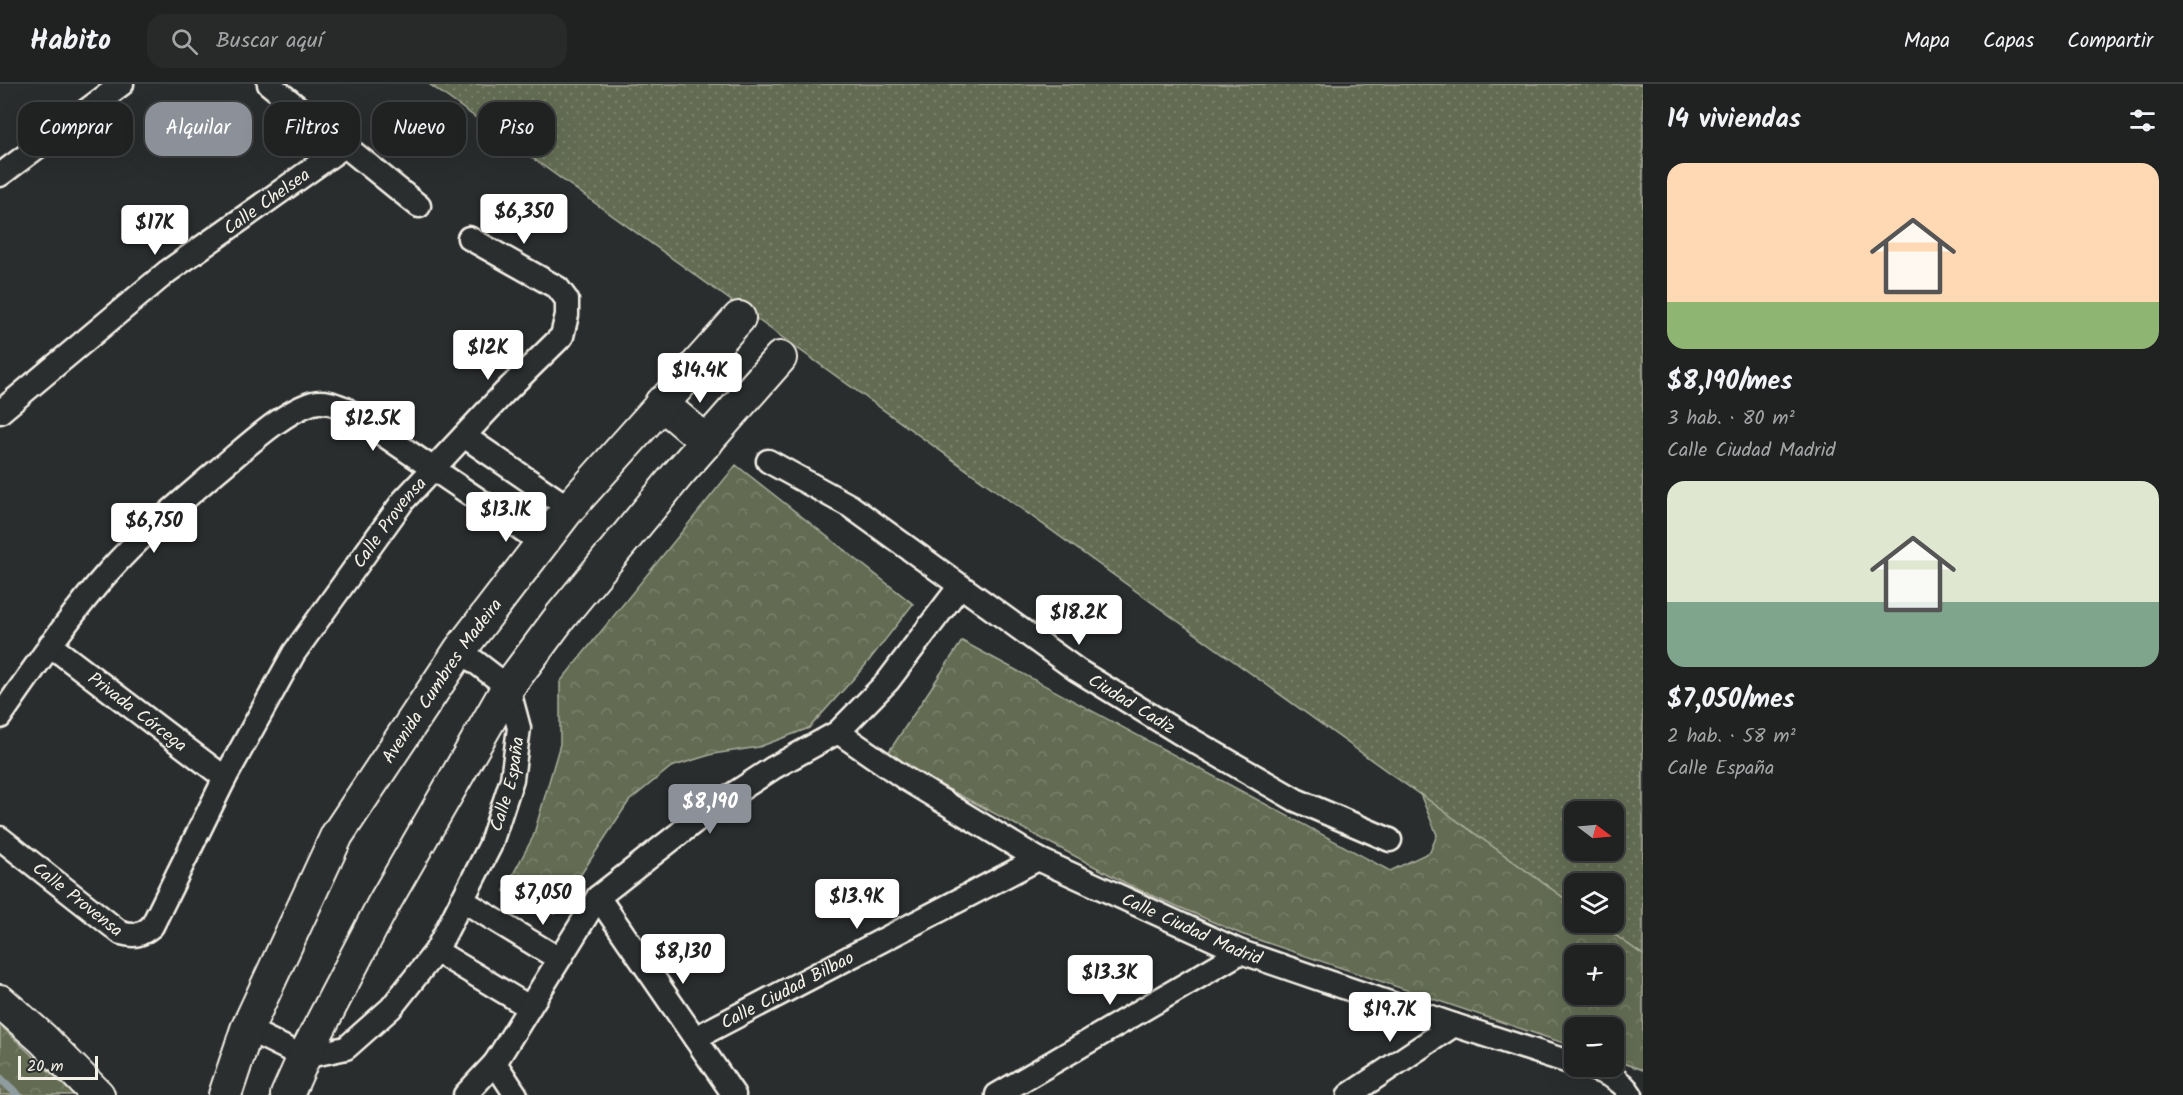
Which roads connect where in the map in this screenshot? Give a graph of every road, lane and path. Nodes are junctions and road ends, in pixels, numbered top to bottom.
1 (122, 84) edge
2 (269, 84) edge
3 (292, 102) edge
4 (330, 156) edge
5 (359, 156) edge
6 (0, 175) edge
7 (419, 206) dead end
8 (469, 238) dead end
9 (739, 318) dead end
10 (780, 358) dead end
11 (661, 403) junction
12 (0, 412) edge
13 (464, 436) junction
14 (707, 442) junction
15 (768, 461) dead end
16 (433, 469) junction
17 (569, 508) junction
18 (542, 543) junction
19 (960, 586) junction
20 (50, 645) junction
21 (460, 650) junction
22 (508, 687) junction
23 (0, 717) edge
24 (838, 732) junction
25 (225, 778) junction
26 (0, 838) edge
27 (1390, 840) dead end
28 (1038, 859) junction
29 (598, 897) junction
30 (462, 900) junction
31 (436, 951) junction
32 (1241, 952) junction
33 (559, 959) junction
34 (0, 1001) edge
35 (529, 1007) junction
36 (1454, 1025) junction
37 (247, 1029) junction
38 (694, 1038) junction
39 (304, 1057) junction
40 (1564, 1060) edge
41 (495, 1063) junction
42 (1612, 1077) edge
43 (98, 1095) edge
44 (225, 1095) edge
45 (287, 1095) edge
46 (465, 1095) edge
47 (516, 1095) edge
48 (734, 1095) edge
49 (997, 1095) edge
50 (1349, 1095) edge
51 (1632, 1095) edge

1 - 6 street
2 - 3 street
4 - 12 street, Calle Chelsea
5 - 7 street
8 - 13 street
9 - 11 street, Avenida Cumbres Madeira
10 - 14 street
11 - 14 street
11 - 17 street, Avenida Cumbres Madeira
13 - 16 street
13 - 17 street
14 - 22 street
15 - 19 street, Ciudad Cadiz
16 - 18 street
16 - 20 street, Calle Provensa
16 - 25 street, Calle Provensa
17 - 18 street, Avenida Cumbres Madeira
18 - 21 street, Avenida Cumbres Madeira
19 - 24 street
19 - 27 street, Ciudad Cadiz
20 - 23 street, Calle Provensa
20 - 25 street, Privada Córcega
21 - 22 street
21 - 37 street, Avenida Cumbres Madeira
22 - 30 street, Calle España
22 - 39 street
24 - 28 street, Calle Ciudad Madrid
24 - 29 street
25 - 26 street, Calle Provensa
28 - 32 street, Calle Ciudad Madrid
28 - 38 street, Calle Ciudad Bilbao
29 - 33 street
29 - 38 street
30 - 31 street, Calle España
30 - 33 street
31 - 35 street
31 - 39 street, Calle España
32 - 36 street, Calle Ciudad Madrid
32 - 49 street
33 - 35 street
34 - 43 street
35 - 41 street
36 - 40 street, Calle Ciudad Madrid
36 - 50 street
37 - 39 street
37 - 44 street, Avenida Cumbres Madeira
38 - 48 street
39 - 45 street
41 - 46 street
41 - 47 street
42 - 51 street

